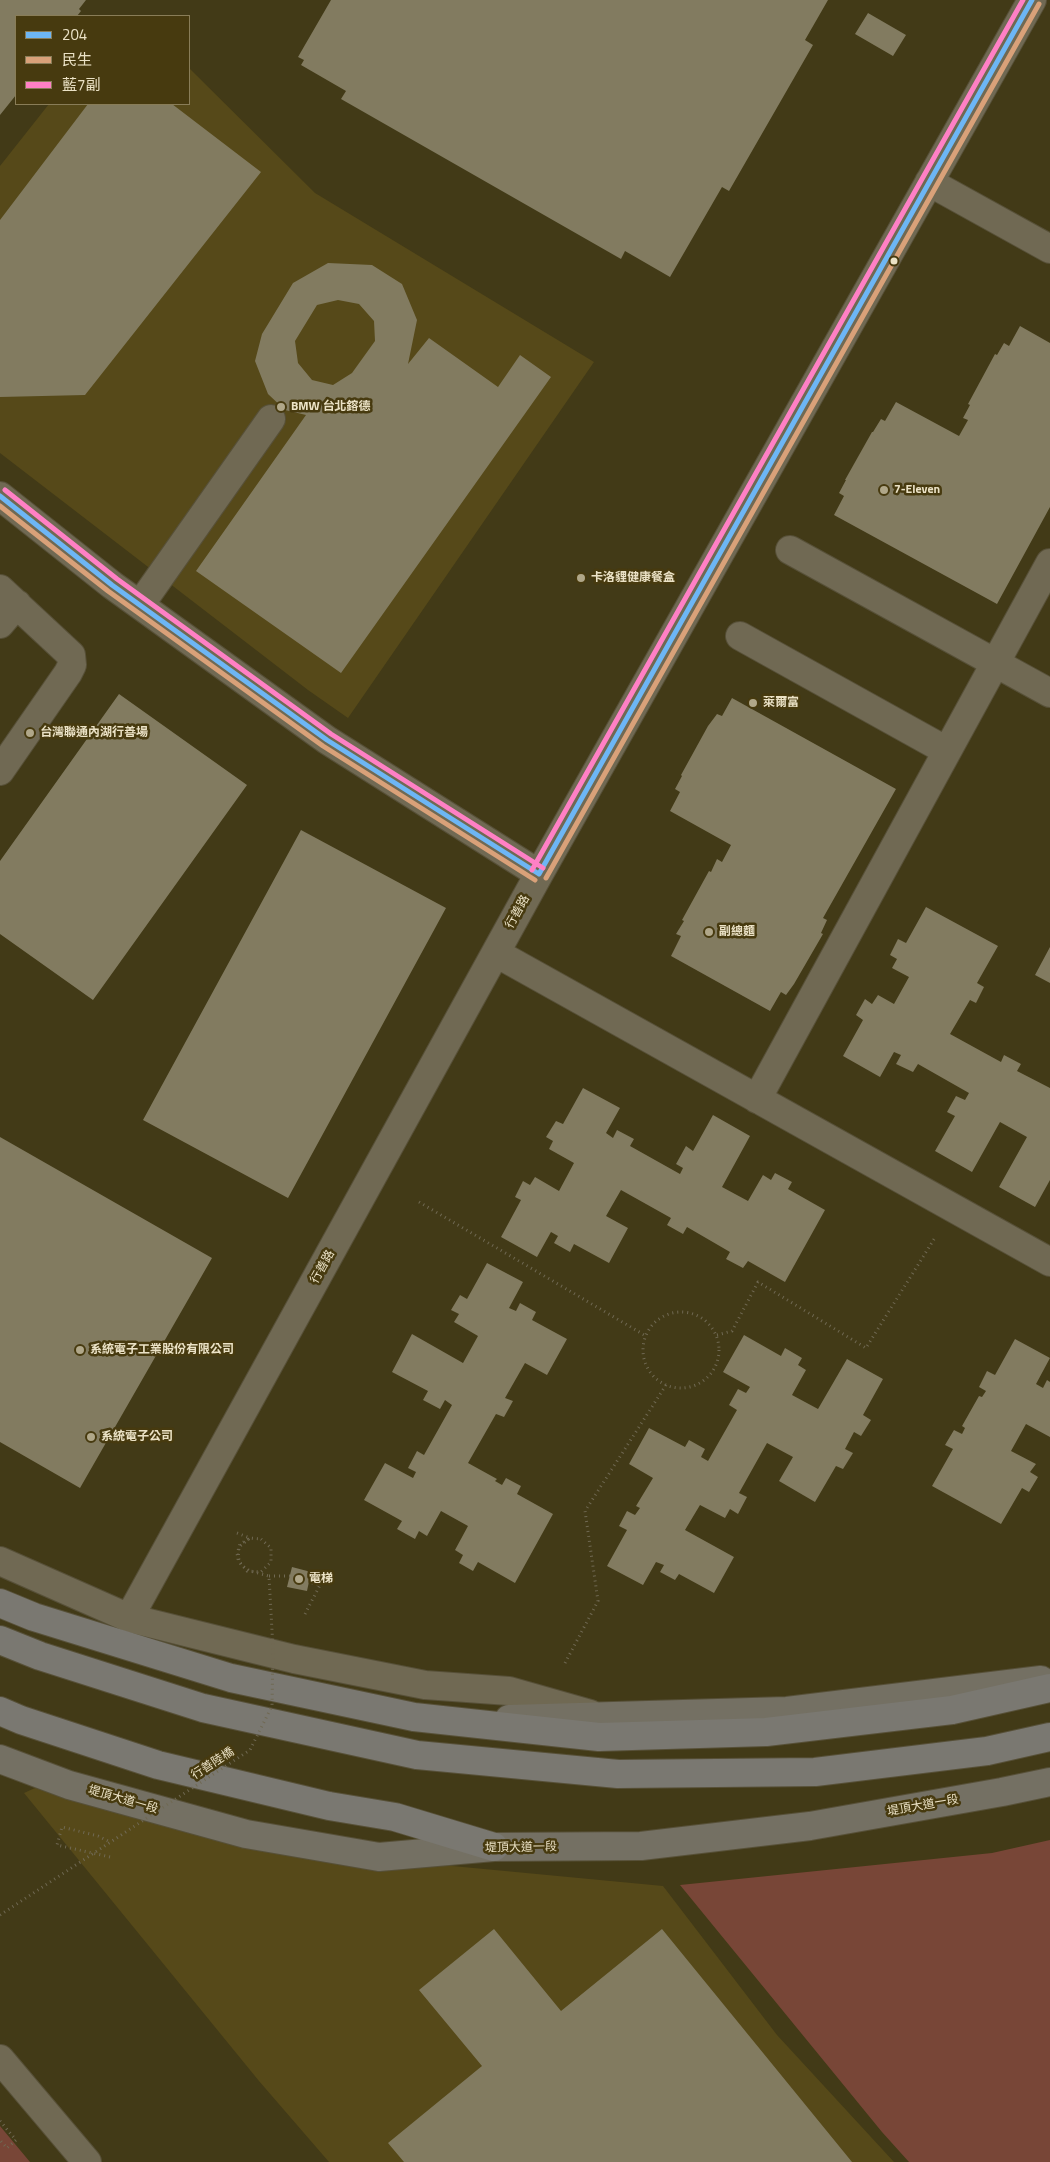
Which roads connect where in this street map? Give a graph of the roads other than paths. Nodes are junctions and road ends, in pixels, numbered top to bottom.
1 (1024, 3) edge
2 (929, 182) junction
3 (1050, 249) edge
4 (271, 419) dead end
5 (0, 496) edge
6 (790, 550) dead end
7 (1050, 563) edge
8 (140, 605) junction
9 (5, 606) edge
10 (740, 636) dead end
11 (996, 662) junction
12 (1050, 693) edge
13 (947, 751) junction
14 (0, 771) edge
15 (539, 874) junction
16 (496, 953) junction
17 (758, 1099) junction
18 (1050, 1262) edge
19 (0, 1561) edge
20 (0, 1596) edge
21 (0, 1603) edge
22 (129, 1618) junction
23 (0, 1640) edge
24 (1045, 1680) edge
25 (0, 1711) edge
26 (594, 1716) junction
27 (1050, 1737) edge
28 (0, 1759) edge
29 (1050, 1782) edge
30 (494, 1847) junction
31 (0, 2059) edge
32 (87, 2162) edge

1 - 2 street, 行善路
2 - 3 street
2 - 15 street, 行善路
4 - 8 street
5 - 8 street
6 - 11 street
7 - 11 street
8 - 15 street
9 - 14 street
10 - 13 street
11 - 12 street
11 - 13 street
13 - 17 street
15 - 16 street, 行善路
16 - 17 street
16 - 22 street, 行善路
17 - 18 street
19 - 22 street
20 - 26 main road
21 - 24 highway
22 - 26 street
23 - 27 highway
24 - 26 main road
25 - 30 highway
28 - 30 main road, 堤頂大道一段
29 - 30 main road, 堤頂大道一段
31 - 32 street

